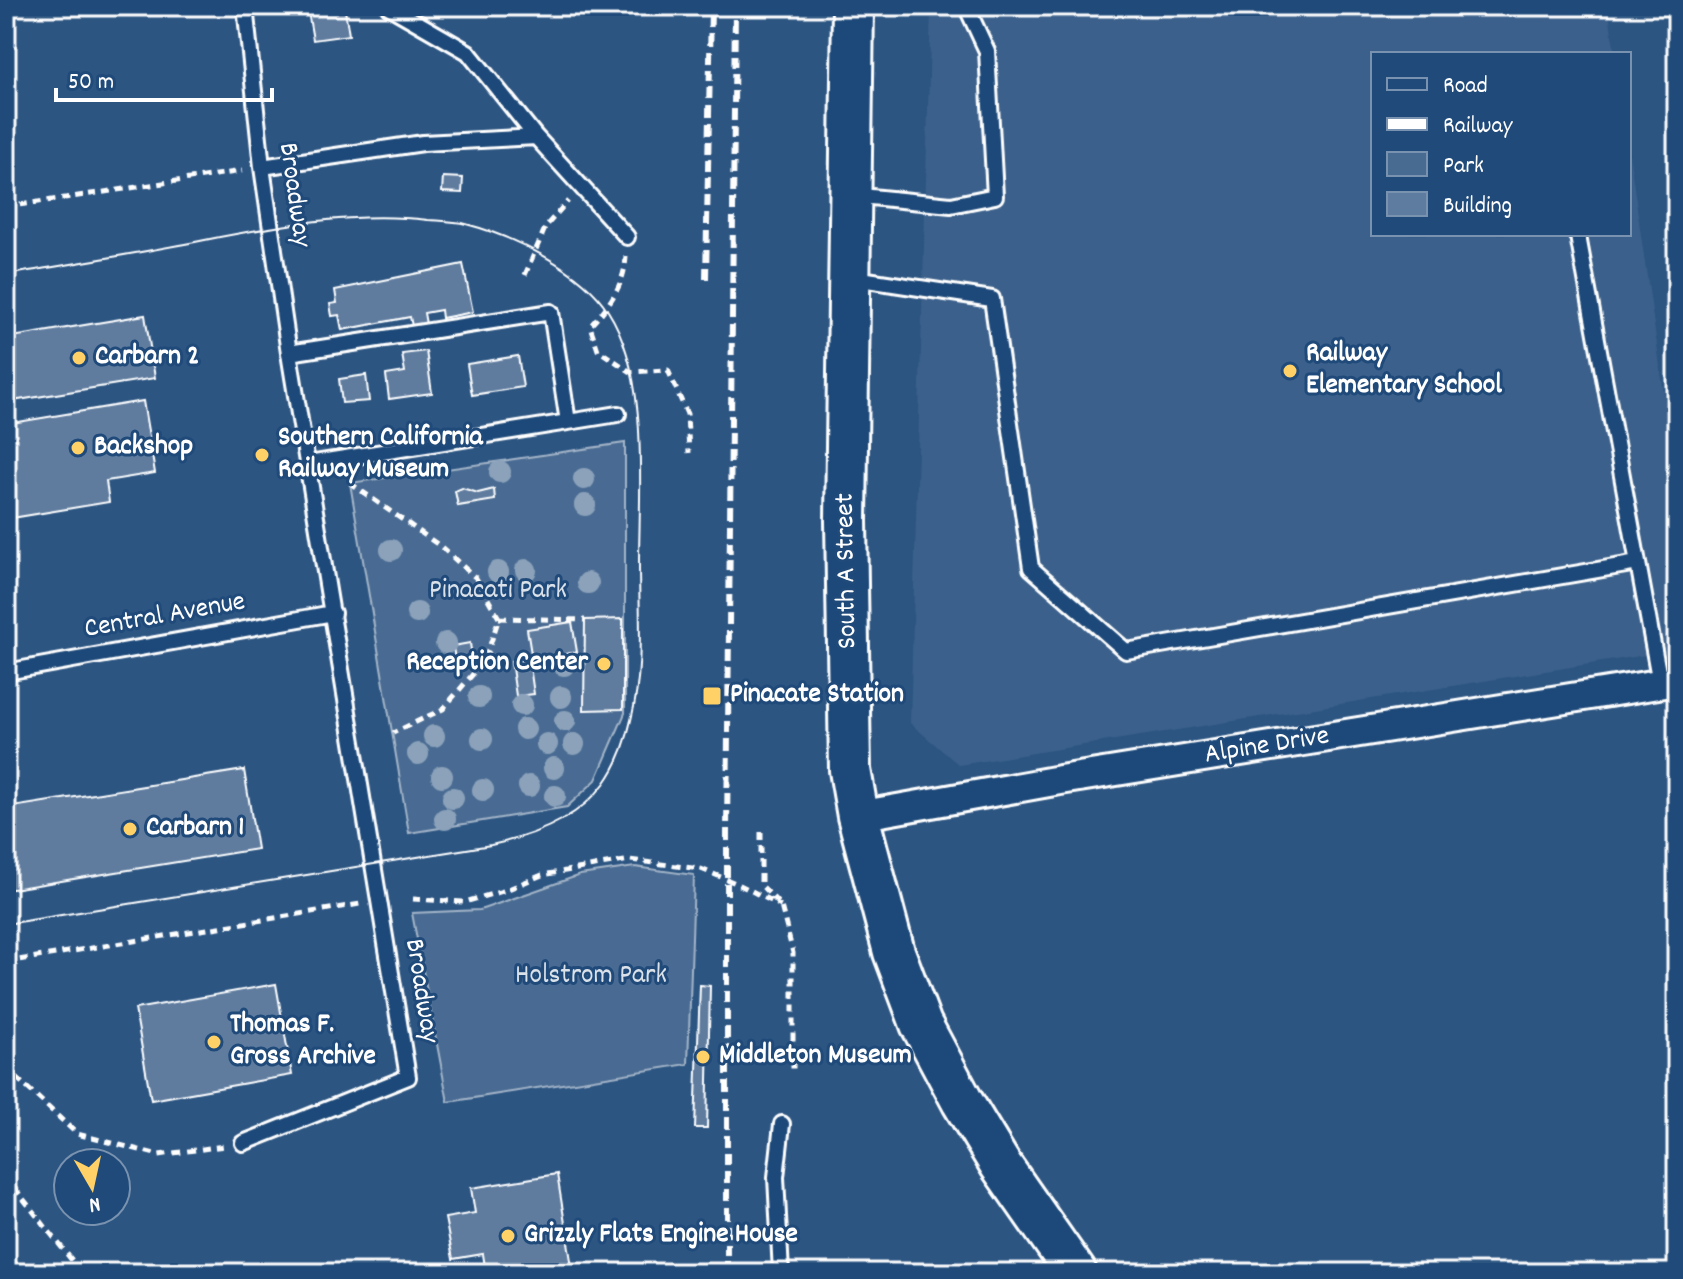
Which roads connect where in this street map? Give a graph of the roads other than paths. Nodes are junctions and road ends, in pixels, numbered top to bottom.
1 (245, 6) edge
2 (388, 6) edge
3 (853, 6) edge
4 (966, 6) edge
5 (536, 137) junction
6 (262, 167) junction
7 (851, 195) junction
8 (1578, 236) dead end
9 (627, 237) road end
10 (849, 277) junction
11 (289, 348) junction
12 (618, 414) dead end
13 (568, 422) junction
14 (308, 464) junction
15 (1638, 563) junction
16 (333, 613) junction
17 (6, 672) edge
18 (1669, 682) edge
19 (858, 816) junction
20 (782, 1124) dead end
21 (243, 1143) road end
22 (781, 1273) edge
23 (1076, 1273) edge

1 - 6 lane, Broadway
2 - 5 lane
3 - 7 main road, South A Street
4 - 7 lane
5 - 6 lane
5 - 9 lane
6 - 11 lane, Broadway
7 - 10 main road, South A Street
8 - 15 lane
10 - 15 lane
10 - 19 main road, South A Street
11 - 13 lane
11 - 14 lane, Broadway
12 - 13 lane
13 - 14 lane
14 - 16 lane, Broadway
15 - 18 lane
16 - 17 lane, Central Avenue
16 - 21 lane, Broadway
18 - 19 street, Alpine Drive
19 - 23 main road, South A Street
20 - 22 lane

